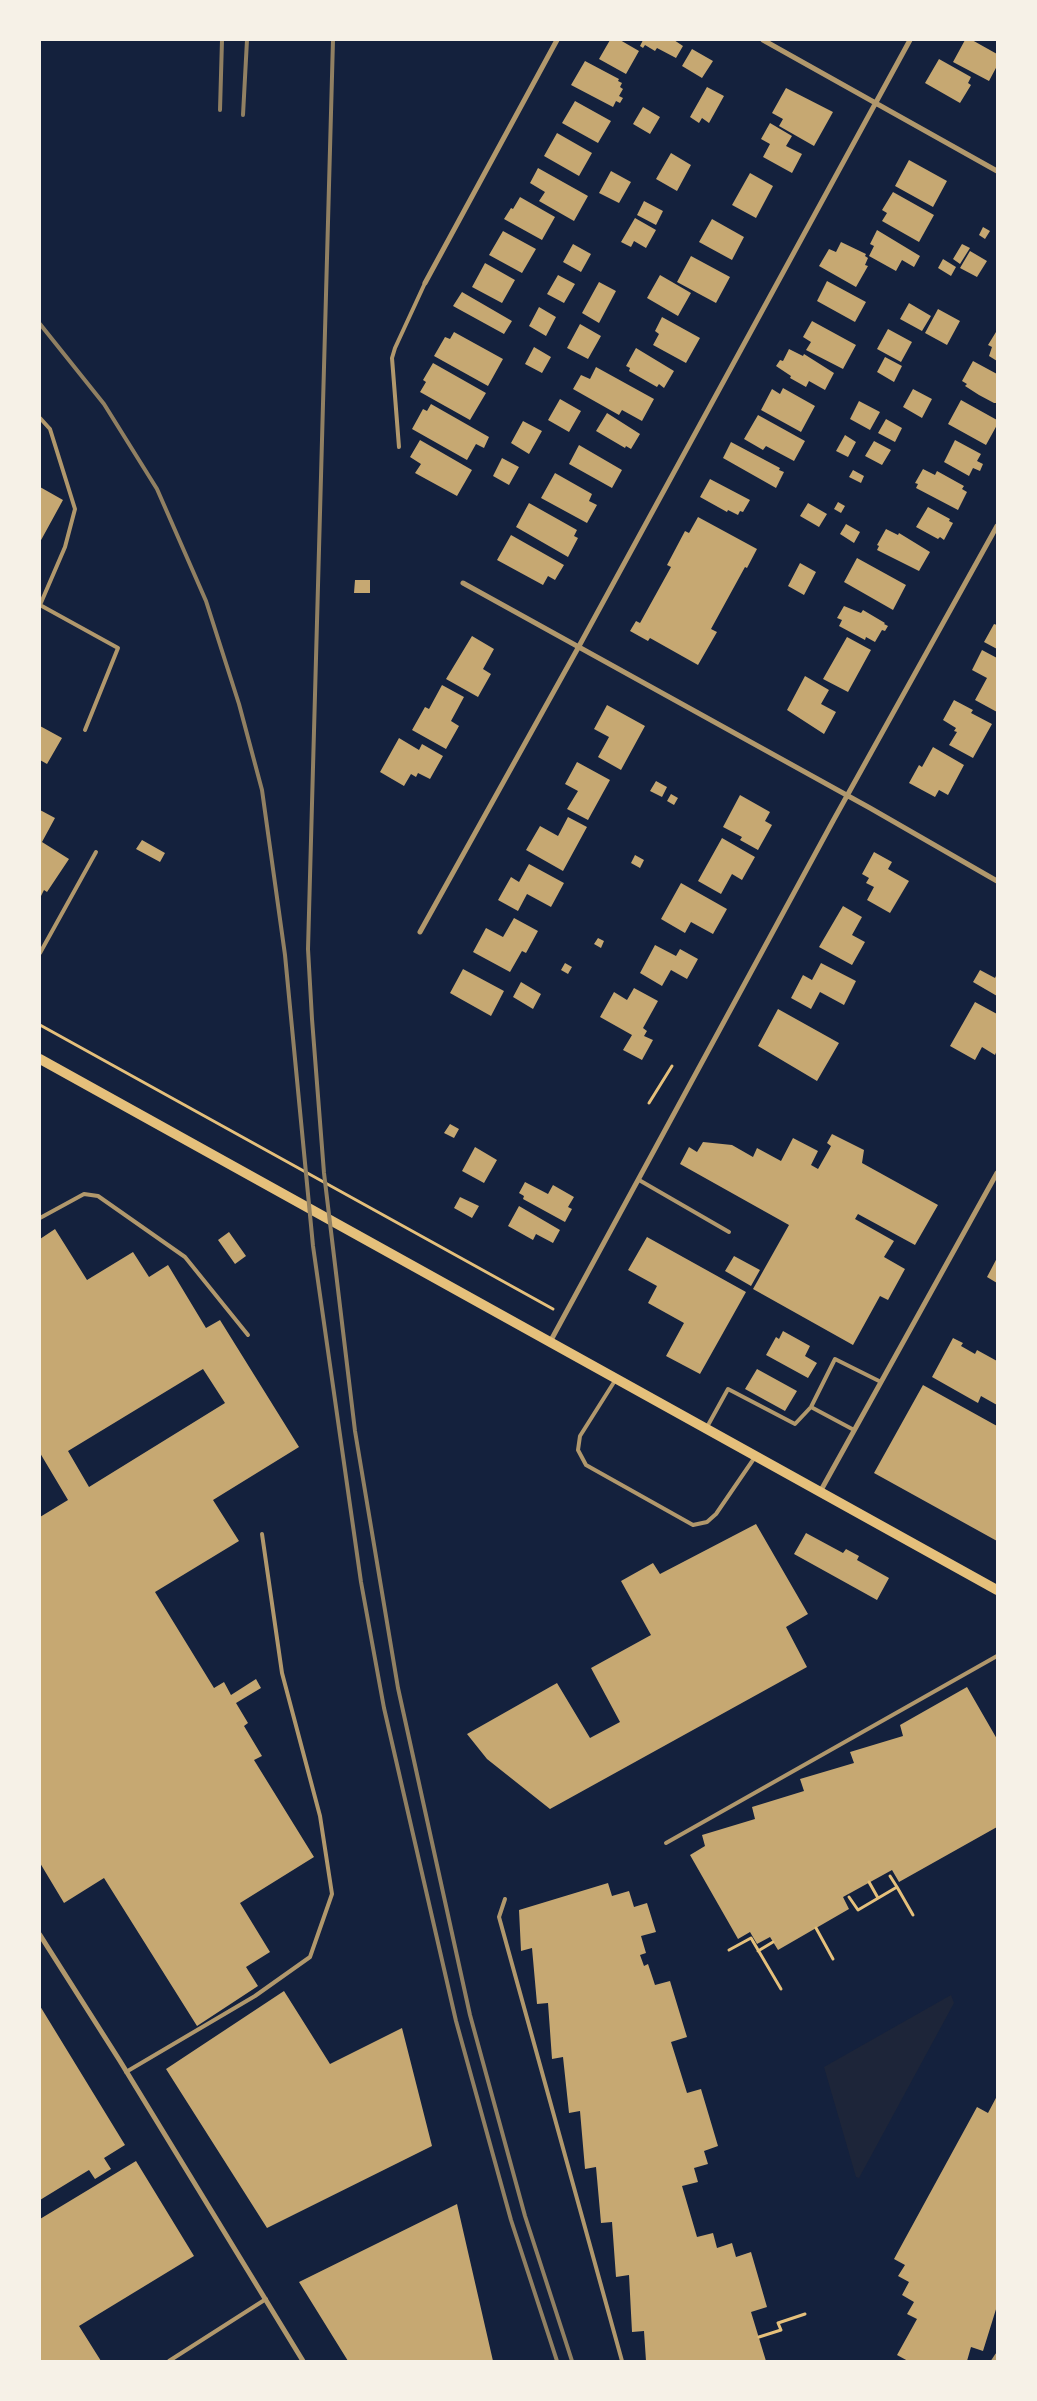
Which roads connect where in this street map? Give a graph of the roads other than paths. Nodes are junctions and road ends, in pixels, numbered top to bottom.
1 (557, 40) edge
2 (763, 40) edge
3 (910, 40) edge
4 (875, 103) junction
5 (997, 171) edge
6 (425, 283) joint
7 (40, 418) edge
8 (399, 447) dead end
9 (997, 526) edge
10 (463, 584) dead end
11 (40, 605) edge
12 (578, 648) junction
13 (85, 730) dead end
14 (847, 797) junction
15 (96, 852) dead end
16 (997, 881) edge
17 (420, 932) dead end
18 (40, 953) edge
19 (40, 1059) edge
20 (997, 1173) edge
21 (639, 1180) junction
22 (40, 1218) edge
23 (729, 1232) dead end
24 (248, 1335) dead end
25 (550, 1342) junction
26 (616, 1380) junction
27 (881, 1382) junction
28 (811, 1406) junction
29 (706, 1429) junction
30 (854, 1430) junction
31 (755, 1456) junction
32 (820, 1492) junction
33 (262, 1534) dead end
34 (997, 1590) edge
35 (997, 1656) edge
36 (666, 1843) dead end
37 (505, 1899) dead end
38 (40, 1935) edge
39 (126, 2072) junction
40 (266, 2299) junction
41 (997, 2354) edge
42 (169, 2361) edge
43 (303, 2361) edge
44 (622, 2361) edge
45 (993, 2361) edge

1 - 6 street
2 - 4 street
3 - 4 street
4 - 5 street
4 - 12 street
6 - 8 lane
7 - 11 lane
9 - 14 street
10 - 12 street
11 - 13 lane
12 - 14 street
12 - 17 street
14 - 16 street
14 - 21 street
15 - 18 lane
19 - 25 main road
20 - 27 street
21 - 23 lane
21 - 25 street
22 - 24 lane
25 - 26 main road
26 - 29 main road
26 - 31 lane
27 - 28 lane
27 - 30 street
28 - 29 lane
28 - 30 lane
29 - 31 main road
30 - 32 street
31 - 32 main road
32 - 34 main road
33 - 39 lane
35 - 36 lane
37 - 44 lane
38 - 39 street
39 - 40 street
40 - 42 lane
40 - 43 street
41 - 45 lane

